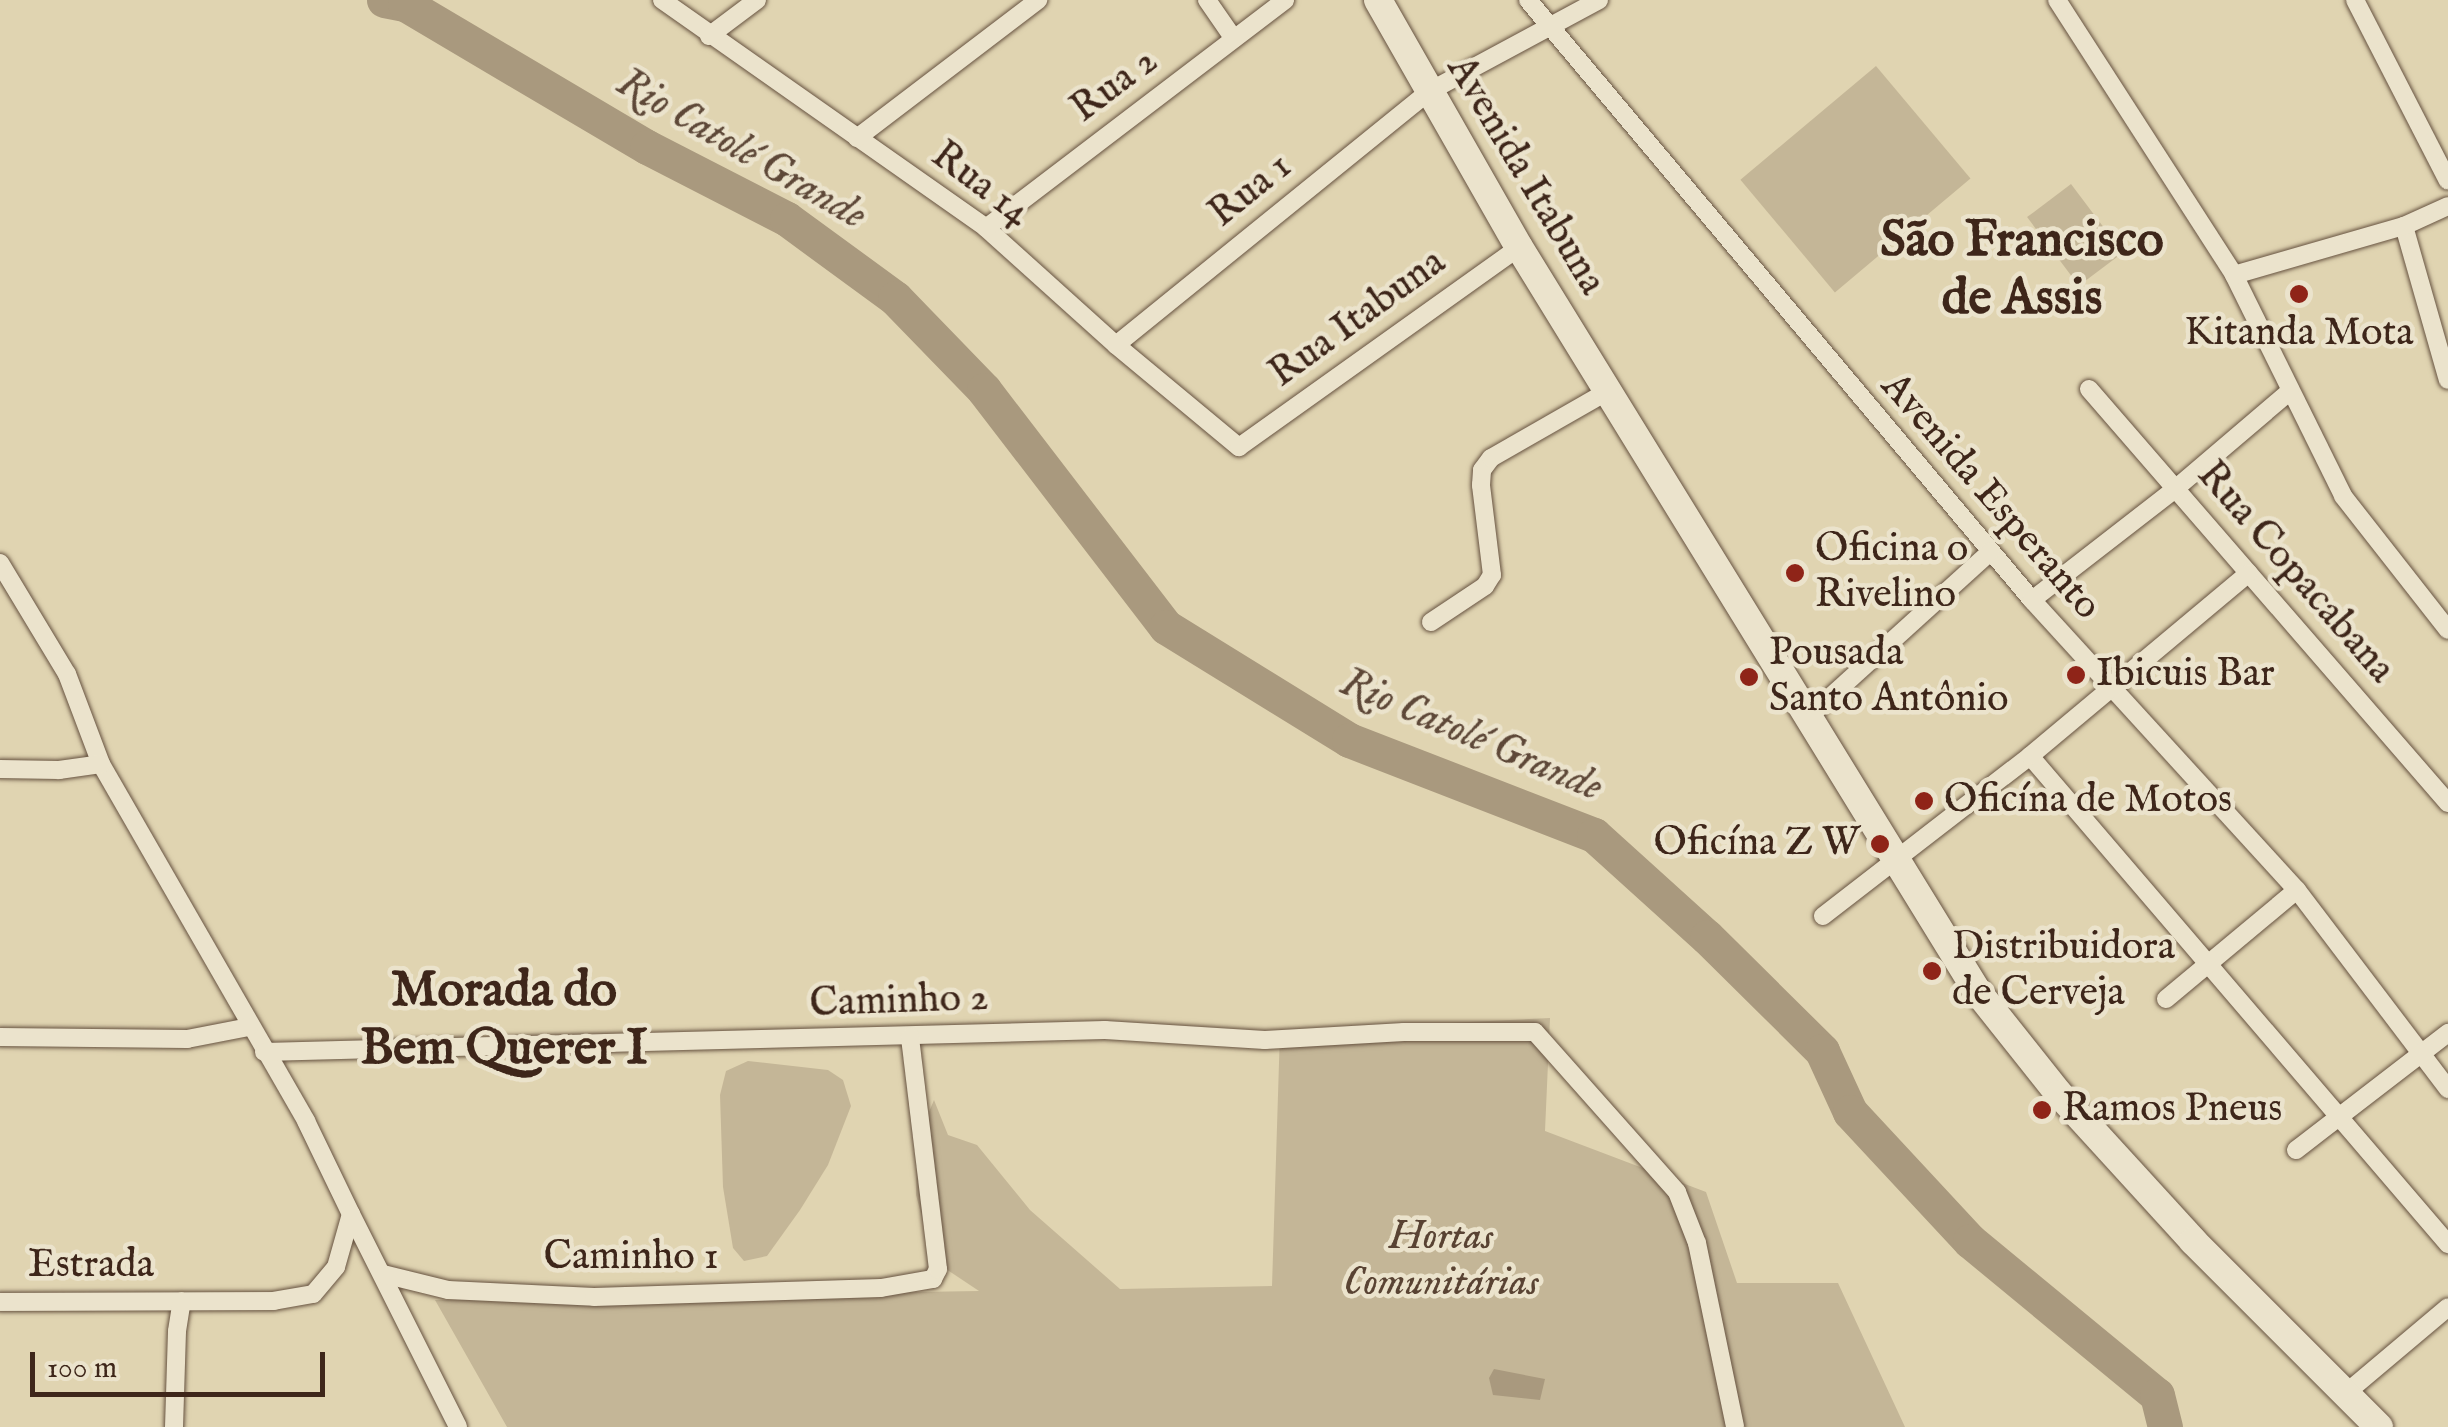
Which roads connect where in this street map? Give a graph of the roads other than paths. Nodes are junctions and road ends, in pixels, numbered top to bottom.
1 (662, 0) edge
2 (757, 0) edge
3 (1038, 0) edge
4 (1207, 0) edge
5 (1285, 0) edge
6 (1378, 0) edge
7 (1528, 0) edge
8 (1599, 0) edge
9 (2058, 0) edge
10 (2355, 0) edge
11 (1552, 29) junction
12 (708, 36) junction
13 (1234, 39) junction
14 (1430, 91) junction
15 (857, 138) junction
16 (2448, 181) edge
17 (2448, 206) edge
18 (2404, 226) junction
19 (986, 228) junction
20 (1519, 247) junction
21 (2234, 275) junction
22 (1116, 345) junction
23 (2448, 380) edge
24 (2089, 389) dead end
25 (1608, 391) junction
26 (2290, 391) junction
27 (1239, 447) joint
28 (2175, 489) junction
29 (1990, 552) junction
30 (0, 563) edge
31 (2250, 573) junction
32 (2032, 600) junction
33 (1431, 622) dead end
34 (2448, 630) edge
35 (2108, 688) junction
36 (1807, 718) junction
37 (2030, 756) junction
38 (101, 764) junction
39 (0, 769) edge
40 (2448, 803) edge
41 (1899, 860) junction
42 (2297, 890) junction
43 (1823, 916) dead end
44 (2210, 964) junction
45 (2166, 999) dead end
46 (249, 1027) junction
47 (2448, 1034) edge
48 (0, 1037) edge
49 (910, 1037) junction
50 (264, 1052) junction
51 (2422, 1056) junction
52 (2448, 1089) edge
53 (2342, 1117) junction
54 (2296, 1150) dead end
55 (351, 1214) junction
56 (2448, 1244) edge
57 (383, 1274) junction
58 (182, 1301) junction
59 (0, 1302) edge
60 (2448, 1306) edge
61 (2346, 1393) junction
62 (174, 1427) edge
63 (458, 1427) edge
64 (1735, 1427) edge
65 (2379, 1427) edge

1 - 12 street, Rua 14
2 - 12 street
3 - 15 street
4 - 13 street
5 - 13 street, Rua 2
6 - 14 main road, Avenida Itabuna
7 - 11 street, Avenida Esperanto
8 - 11 street, Rua 1
9 - 21 street
10 - 16 street
11 - 14 street, Rua 1
11 - 29 street, Avenida Esperanto
12 - 15 street, Rua 14
13 - 19 street, Rua 2
14 - 20 main road, Avenida Itabuna
14 - 22 street, Rua 1
15 - 19 street, Rua 14
17 - 18 street
18 - 21 street
18 - 23 street
19 - 22 street, Rua 14
20 - 25 main road, Avenida Itabuna
20 - 27 street, Rua Itabuna
21 - 26 street
22 - 27 street, Rua 14
24 - 28 street, Rua Copacabana
25 - 33 street
25 - 36 main road, Avenida Itabuna
26 - 28 street
26 - 34 street
28 - 31 street, Rua Copacabana
28 - 32 street
29 - 32 street, Avenida Esperanto
29 - 36 street
30 - 38 street
31 - 35 street
31 - 40 street, Rua Copacabana
32 - 35 street, Avenida Esperanto
35 - 37 street
35 - 42 street, Avenida Esperanto
36 - 41 main road, Avenida Itabuna
37 - 41 street
37 - 44 street
38 - 39 street
38 - 46 street
41 - 43 street
41 - 61 main road, Avenida Itabuna
42 - 44 street
42 - 51 street, Avenida Esperanto
44 - 45 street
44 - 53 street
46 - 48 street
46 - 50 street
47 - 51 street
49 - 50 street, Caminho 2
49 - 57 street, Caminho 1
49 - 64 street, Caminho 2
50 - 55 street
51 - 52 street
51 - 53 street
53 - 54 street
53 - 56 street
55 - 57 street
55 - 58 street, Estrada
57 - 63 street
58 - 59 street, Estrada
58 - 62 street
60 - 61 street
61 - 65 main road, Avenida Itabuna

